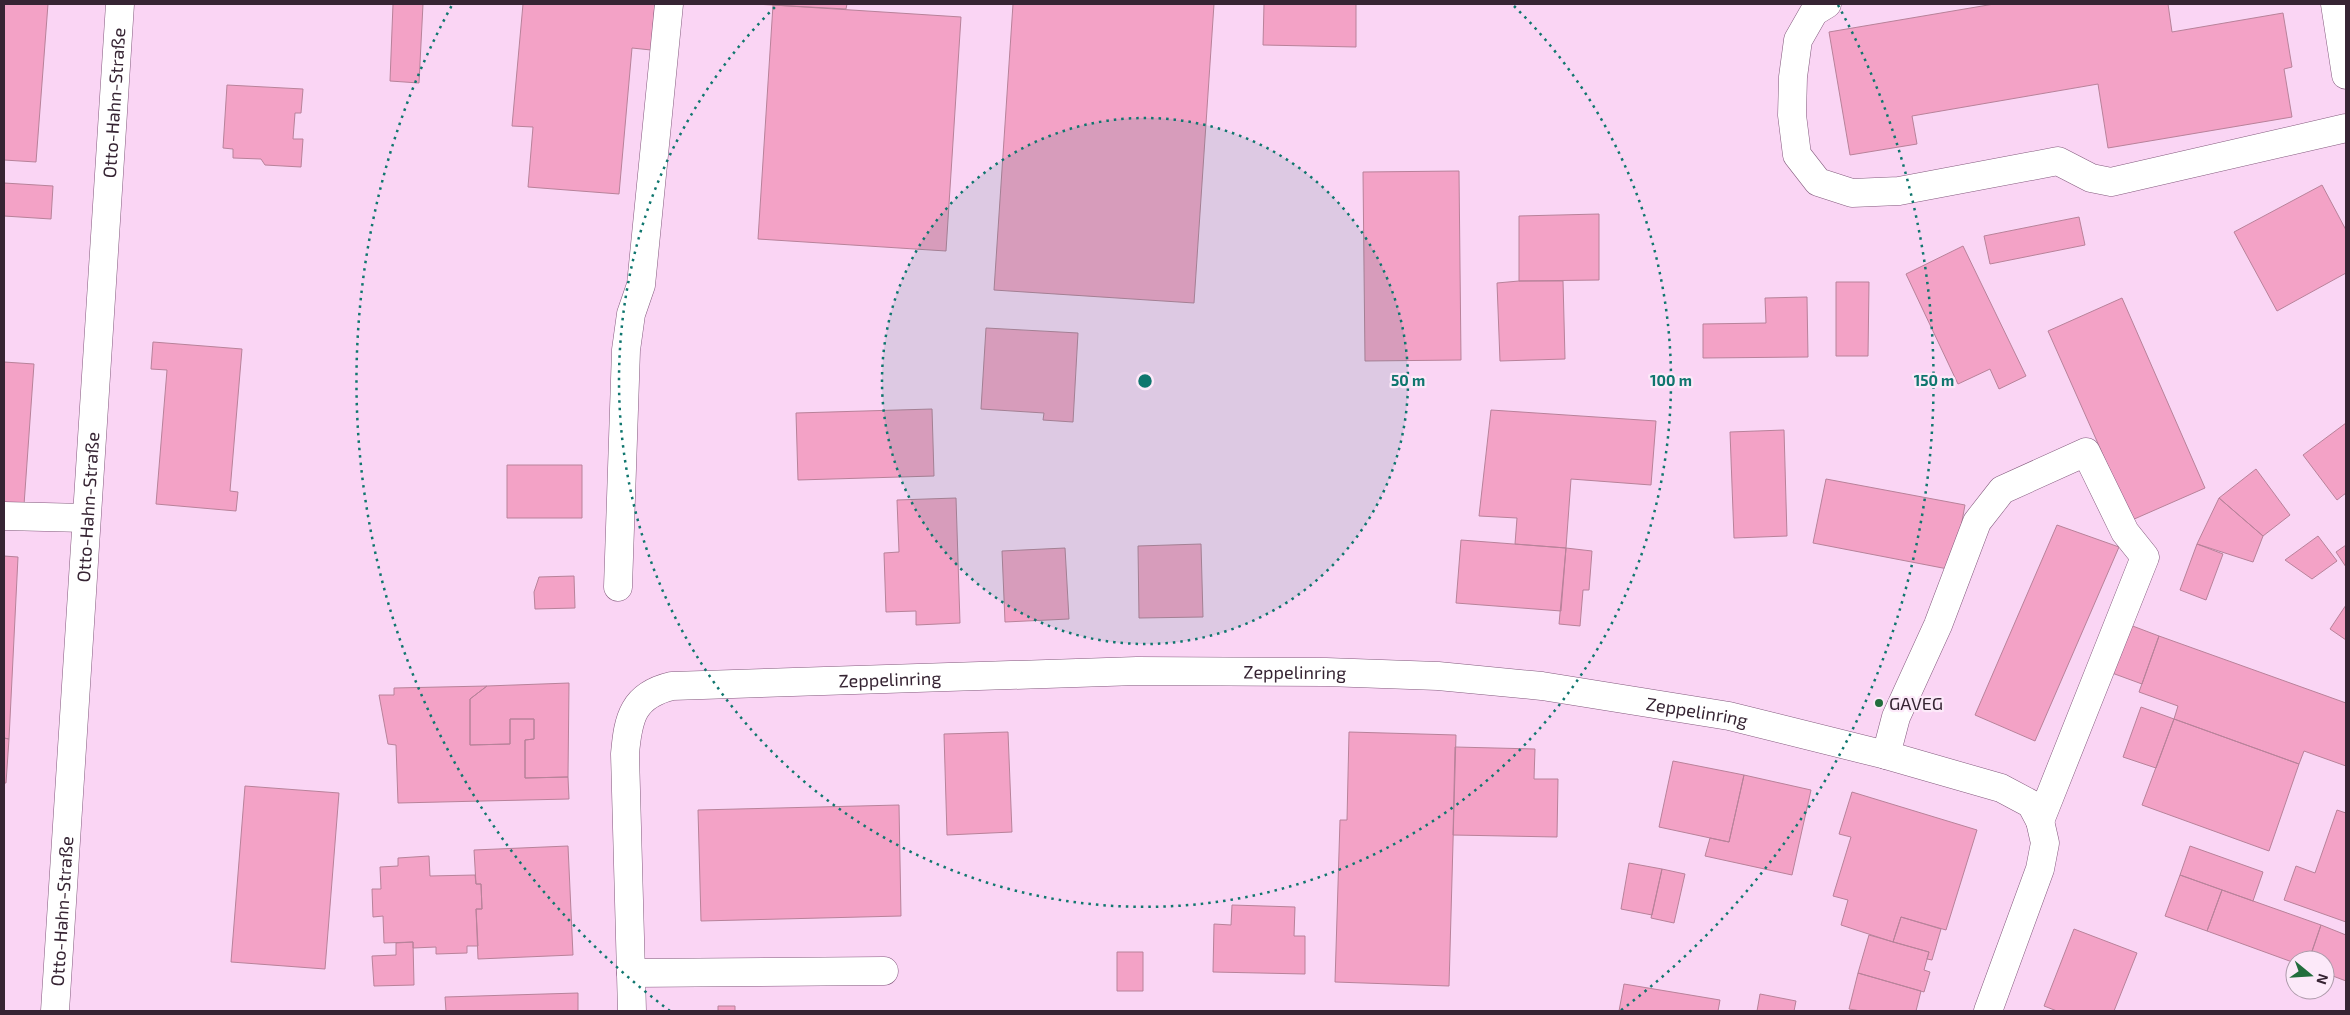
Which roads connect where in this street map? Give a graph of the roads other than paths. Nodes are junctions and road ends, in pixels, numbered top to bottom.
1 (120, 4) edge
2 (669, 4) edge
3 (1827, 4) edge
4 (2335, 4) edge
5 (2346, 75) edge
6 (2346, 128) edge
7 (4, 516) edge
8 (85, 518) junction
9 (618, 587) dead end
10 (1886, 755) junction
11 (2040, 821) junction
12 (884, 971) dead end
13 (631, 973) junction
14 (55, 1011) edge
15 (632, 1011) edge
16 (1988, 1011) edge

1 - 8 street, Otto-Hahn-Straße
2 - 9 street
3 - 6 street
4 - 5 street
7 - 8 street
8 - 14 street, Otto-Hahn-Straße
10 - 11 street, Zeppelinring
10 - 11 street
10 - 13 street, Zeppelinring
11 - 16 street, Zeppelinring
12 - 13 street
13 - 15 street, Zeppelinring

